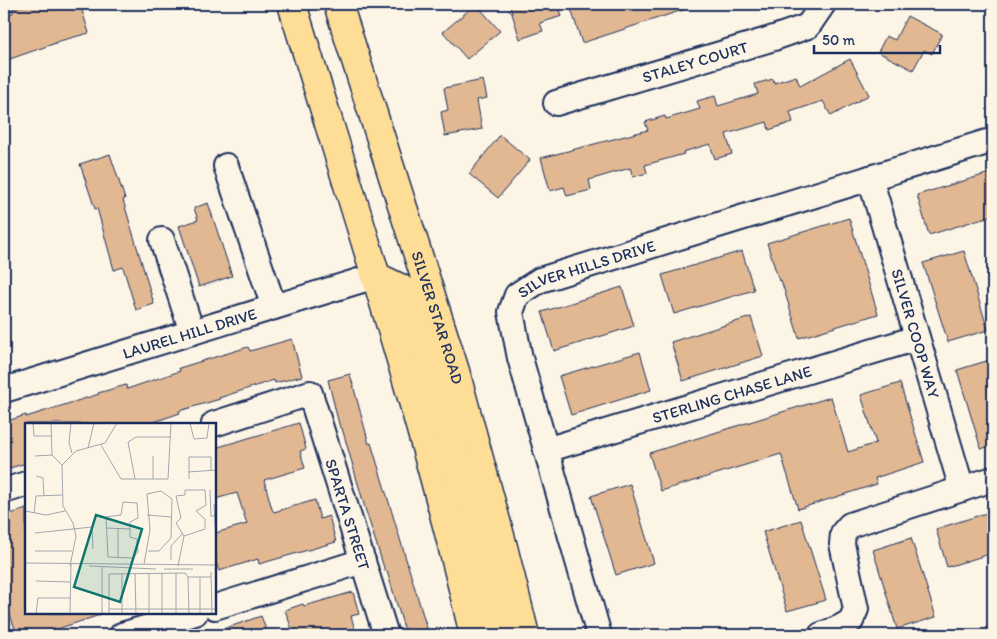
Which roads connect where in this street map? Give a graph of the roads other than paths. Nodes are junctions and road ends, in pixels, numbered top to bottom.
1 (292, 4) edge
2 (338, 4) edge
3 (823, 4) edge
4 (556, 103) dead end
5 (993, 141) edge
6 (226, 166) dead end
7 (870, 178) junction
8 (162, 240) dead end
9 (376, 276) junction
10 (274, 307) junction
11 (192, 332) junction
12 (917, 338) junction
13 (4, 390) edge
14 (216, 423) edge
15 (546, 450) junction
16 (993, 479) edge
17 (25, 484) edge
18 (962, 489) junction
19 (4, 491) edge
20 (442, 506) junction
21 (502, 543) junction
22 (363, 561) junction
23 (216, 606) edge
24 (192, 614) edge
25 (122, 635) edge
26 (386, 635) edge
27 (474, 635) edge
28 (498, 635) edge
29 (525, 635) edge
30 (599, 635) edge
31 (821, 635) edge

1 - 9 main road
2 - 21 main road, SILVER STAR ROAD
3 - 4 street, STALEY COURT
5 - 7 street, SILVER HILLS DRIVE
6 - 10 street
7 - 12 street, SILVER COOP WAY
7 - 15 street, SILVER HILLS DRIVE
8 - 11 street
9 - 10 street, LAUREL HILL DRIVE
9 - 20 main road
9 - 21 main road
10 - 11 street, LAUREL HILL DRIVE
11 - 13 street, LAUREL HILL DRIVE
12 - 15 street, STERLING CHASE LANE
12 - 18 street, SILVER COOP WAY
14 - 22 street, SPARTA STREET
15 - 30 street, SILVER HILLS DRIVE
16 - 18 street
17 - 19 street
18 - 31 street
20 - 27 main road
20 - 28 main road
21 - 29 main road, SILVER STAR ROAD
22 - 23 street
22 - 26 street, SPARTA STREET
24 - 25 street

